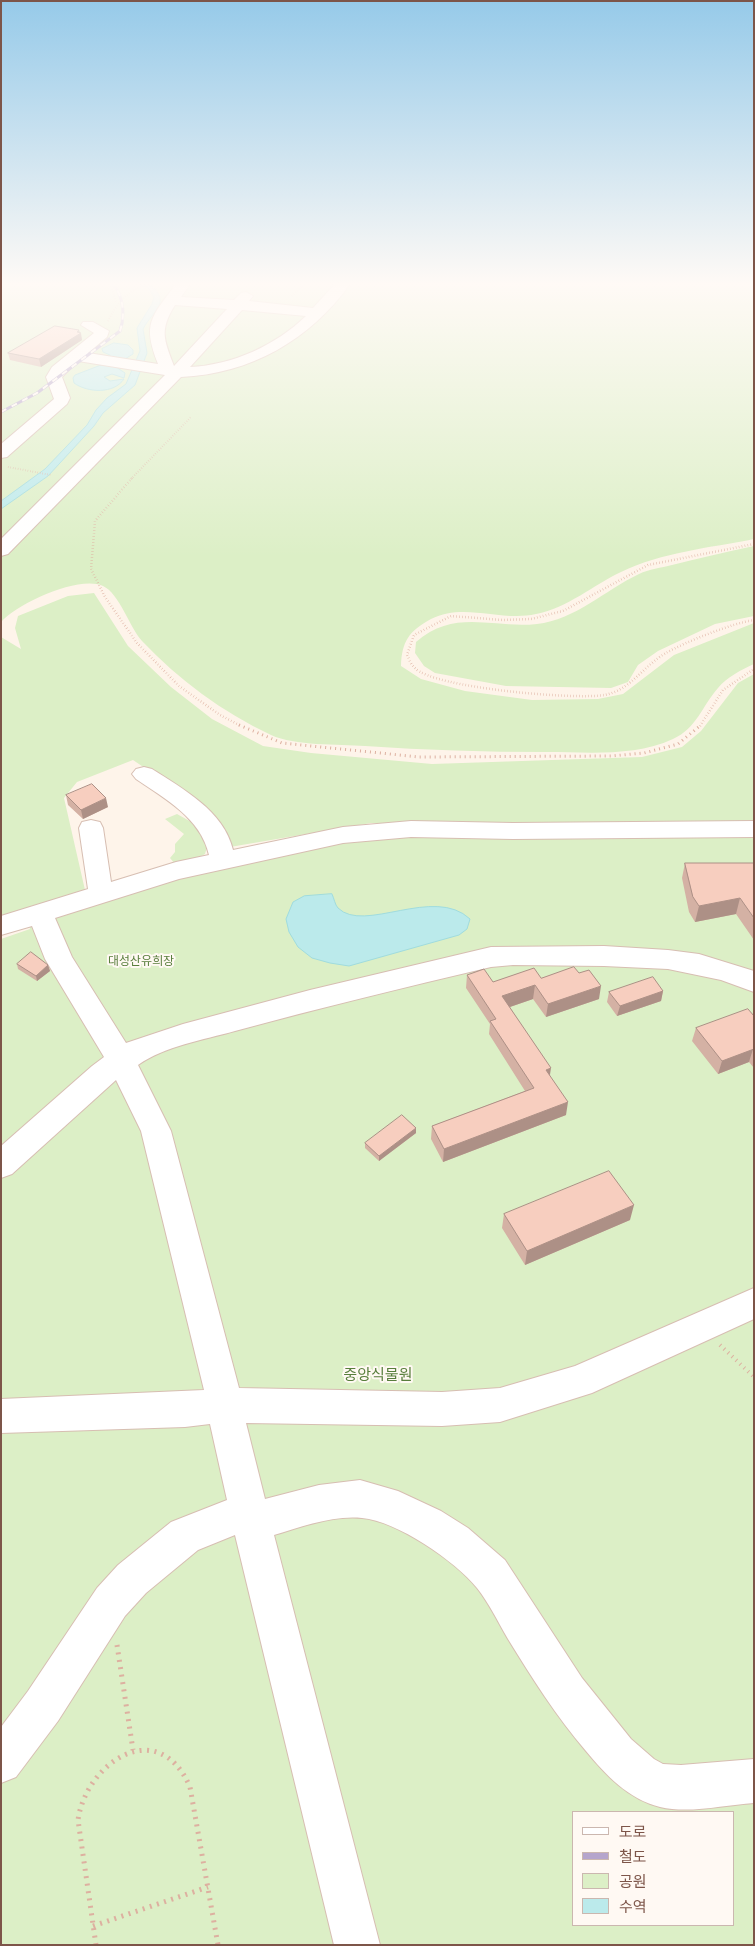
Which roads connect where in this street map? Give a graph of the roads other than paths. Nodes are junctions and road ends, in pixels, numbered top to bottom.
1 (55, 375) edge
2 (169, 375) edge
3 (3, 460) edge
4 (1, 550) edge
5 (144, 774) dead end
6 (91, 828) dead end
7 (754, 829) edge
8 (223, 860) junction
9 (103, 895) junction
10 (40, 914) junction
11 (1, 926) edge
12 (754, 982) edge
13 (121, 1060) junction
14 (1, 1166) edge
15 (754, 1303) edge
16 (224, 1405) junction
17 (1, 1416) edge
18 (251, 1516) junction
19 (1, 1762) edge
20 (754, 1781) edge
21 (357, 1945) edge

1 - 3 street
2 - 4 street
5 - 8 street
6 - 9 street
7 - 8 street
8 - 9 street
9 - 10 street
10 - 11 street
10 - 13 street
12 - 13 street
13 - 14 street
13 - 16 street
15 - 16 street
16 - 17 street
16 - 18 street
18 - 19 street
18 - 20 street
18 - 21 street

